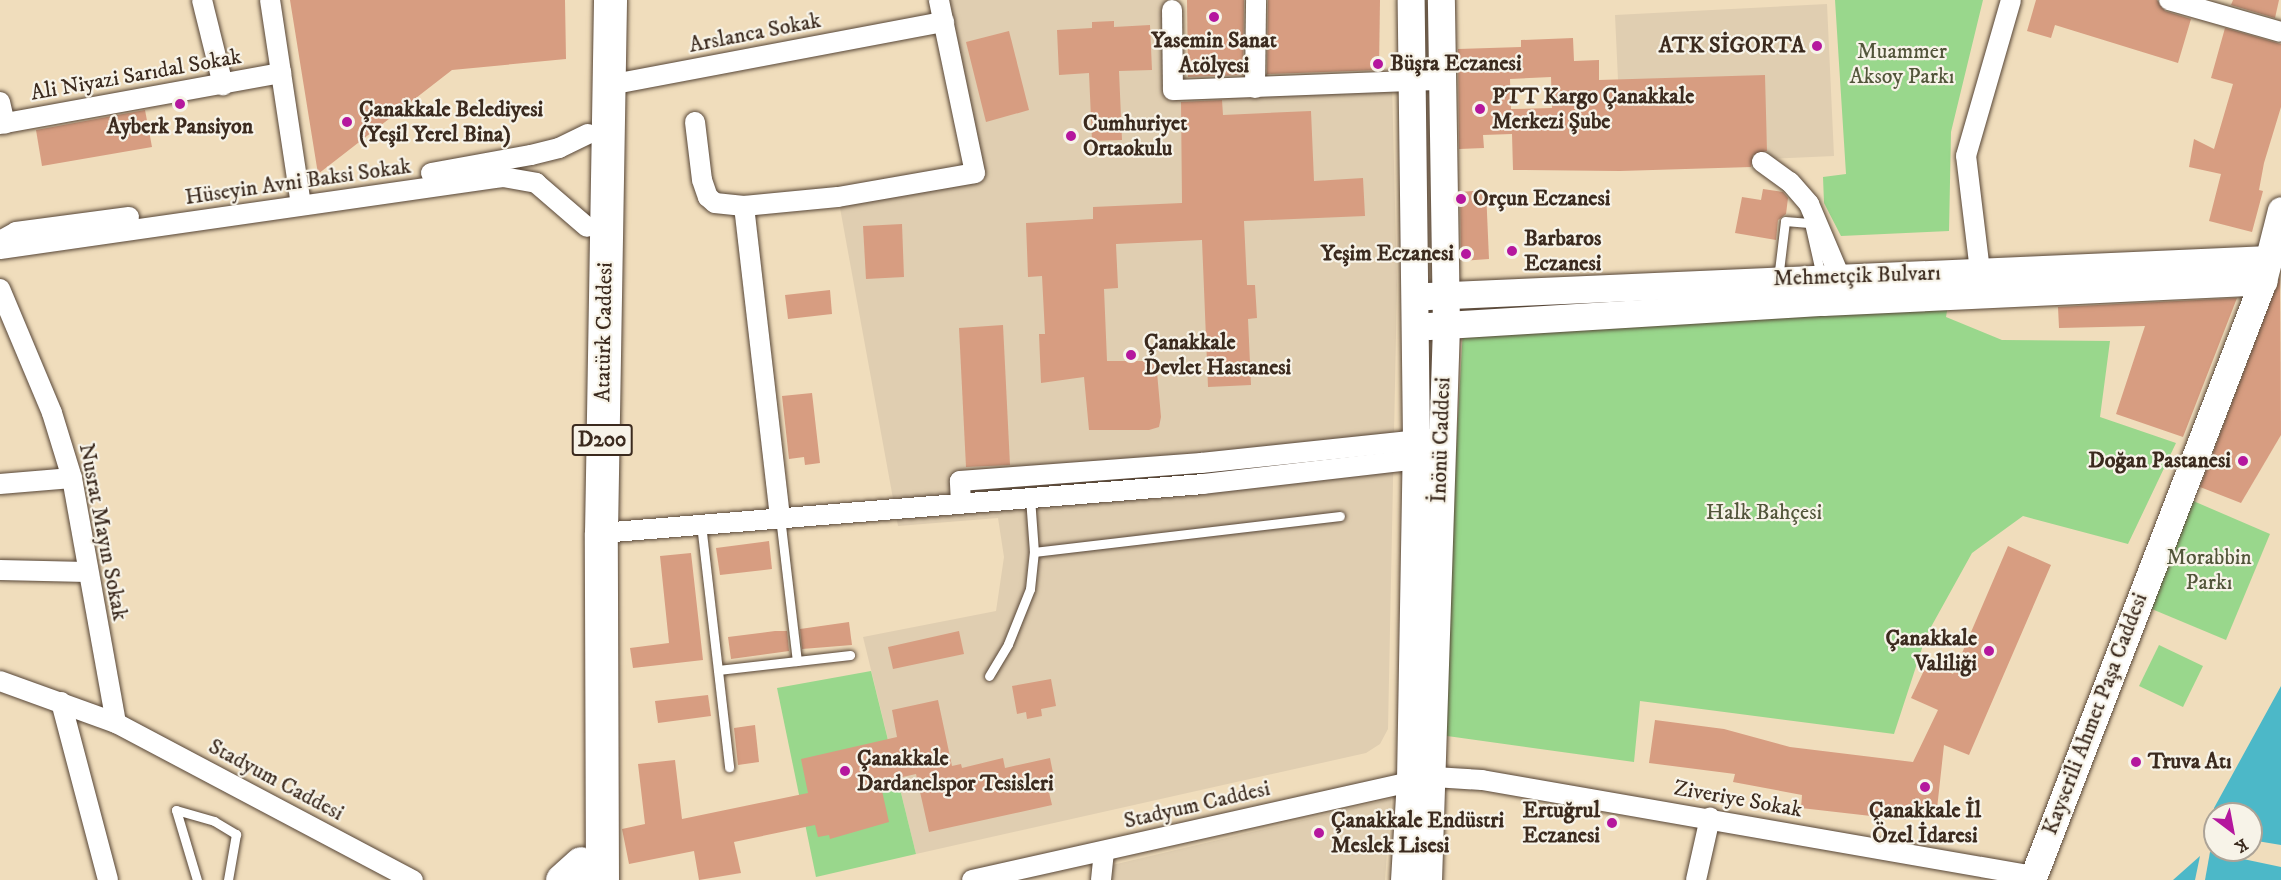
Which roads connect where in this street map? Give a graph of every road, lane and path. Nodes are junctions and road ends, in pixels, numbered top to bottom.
1 (202, 0) edge
2 (270, 0) edge
3 (590, 0) edge
4 (610, 0) edge
5 (939, 0) edge
6 (1256, 0) edge
7 (1411, 0) edge
8 (1441, 0) edge
9 (2011, 0) edge
10 (2169, 0) edge
11 (1172, 10) dead end
12 (944, 22) junction
13 (2281, 32) edge
14 (281, 73) junction
15 (1439, 80) junction
16 (1409, 82) junction
17 (223, 85) junction
18 (609, 85) junction
19 (1255, 88) junction
20 (0, 102) edge
21 (695, 123) dead end
22 (2, 124) edge
23 (588, 134) junction
24 (1762, 162) dead end
25 (509, 169) junction
26 (300, 200) junction
27 (744, 206) junction
28 (2281, 210) edge
29 (587, 227) junction
30 (0, 242) edge
31 (0, 249) edge
32 (2266, 270) junction
33 (1980, 271) junction
34 (1778, 279) junction
35 (1840, 287) junction
36 (0, 289) edge
37 (1445, 295) junction
38 (1413, 296) junction
39 (1446, 326) junction
40 (1414, 327) junction
41 (1428, 449) junction
42 (72, 478) junction
43 (0, 484) edge
44 (1030, 497) junction
45 (961, 503) junction
46 (1340, 516) dead end
47 (780, 517) junction
48 (701, 524) junction
49 (614, 531) junction
50 (1034, 552) junction
51 (0, 570) edge
52 (87, 572) junction
53 (850, 655) dead end
54 (797, 661) junction
55 (718, 670) junction
56 (989, 676) dead end
57 (0, 681) edge
58 (61, 702) junction
59 (116, 723) junction
60 (729, 767) dead end
61 (1422, 778) junction
62 (1710, 818) junction
63 (1104, 852) junction
64 (590, 875) edge
65 (404, 878) edge
66 (2032, 878) edge
67 (108, 880) edge
68 (197, 880) edge
69 (228, 880) edge
70 (972, 880) edge
71 (1101, 880) edge
72 (1404, 880) edge
73 (1428, 880) edge
74 (1696, 880) edge

1 - 17 street
2 - 14 street
3 - 23 highway, Atatürk Caddesi / D200
4 - 18 highway, Atatürk Caddesi / D200
5 - 12 street
6 - 19 street
7 - 16 main road
8 - 15 main road, İnönü Caddesi
9 - 33 street
10 - 13 street
11 - 19 street
12 - 18 street, Arslanca Sokak
12 - 27 street
14 - 17 street, Ali Niyazi Sarıdal Sokak
14 - 26 street
15 - 16 street
15 - 37 main road, İnönü Caddesi
16 - 19 street
16 - 38 main road
17 - 22 street, Ali Niyazi Sarıdal Sokak
18 - 49 highway, Atatürk Caddesi / D200
20 - 22 street
21 - 27 street
23 - 25 street, Hüseyin Avni Baksi Sokak
23 - 29 highway, Atatürk Caddesi / D200
24 - 35 street
25 - 26 street, Hüseyin Avni Baksi Sokak
25 - 29 street, Hüseyin Avni Baksi Sokak
26 - 30 street, Hüseyin Avni Baksi Sokak
26 - 31 street, Hüseyin Avni Baksi Sokak
27 - 47 street
28 - 32 main road, Kayserili Ahmet Paşa Caddesi
29 - 64 highway, Atatürk Caddesi / D200
32 - 33 main road, Mehmetçik Bulvarı
32 - 35 main road, Mehmetçik Bulvarı
32 - 66 main road, Kayserili Ahmet Paşa Caddesi
33 - 35 main road, Mehmetçik Bulvarı
34 - 35 main road, Mehmetçik Bulvarı
34 - 35 lane
34 - 37 main road, Mehmetçik Bulvarı
35 - 39 main road, Mehmetçik Bulvarı
36 - 42 street, Nusrat Mayın Sokak
37 - 38 main road, Mehmetçik Bulvarı
37 - 39 main road, İnönü Caddesi
38 - 40 main road
39 - 40 main road, Mehmetçik Bulvarı
39 - 41 main road, İnönü Caddesi
40 - 41 main road
41 - 44 street
41 - 45 street
41 - 61 main road, İnönü Caddesi
42 - 43 street
42 - 52 street, Nusrat Mayın Sokak
44 - 45 street
44 - 50 lane
45 - 47 street
46 - 50 lane
47 - 48 street
47 - 54 lane
48 - 49 street
48 - 55 lane
49 - 64 highway, Atatürk Caddesi / D200
50 - 56 lane
51 - 52 street
52 - 59 street, Nusrat Mayın Sokak
53 - 54 lane
54 - 55 lane
55 - 60 lane
57 - 58 street, Stadyum Caddesi
58 - 59 street, Stadyum Caddesi
58 - 67 street
59 - 65 street, Stadyum Caddesi
61 - 62 street, Ziveriye Sokak
61 - 63 street, Stadyum Caddesi
61 - 72 main road, İnönü Caddesi
61 - 73 main road, İnönü Caddesi
62 - 66 street, Ziveriye Sokak
62 - 74 street
63 - 70 street, Stadyum Caddesi
63 - 71 street
68 - 69 lane

